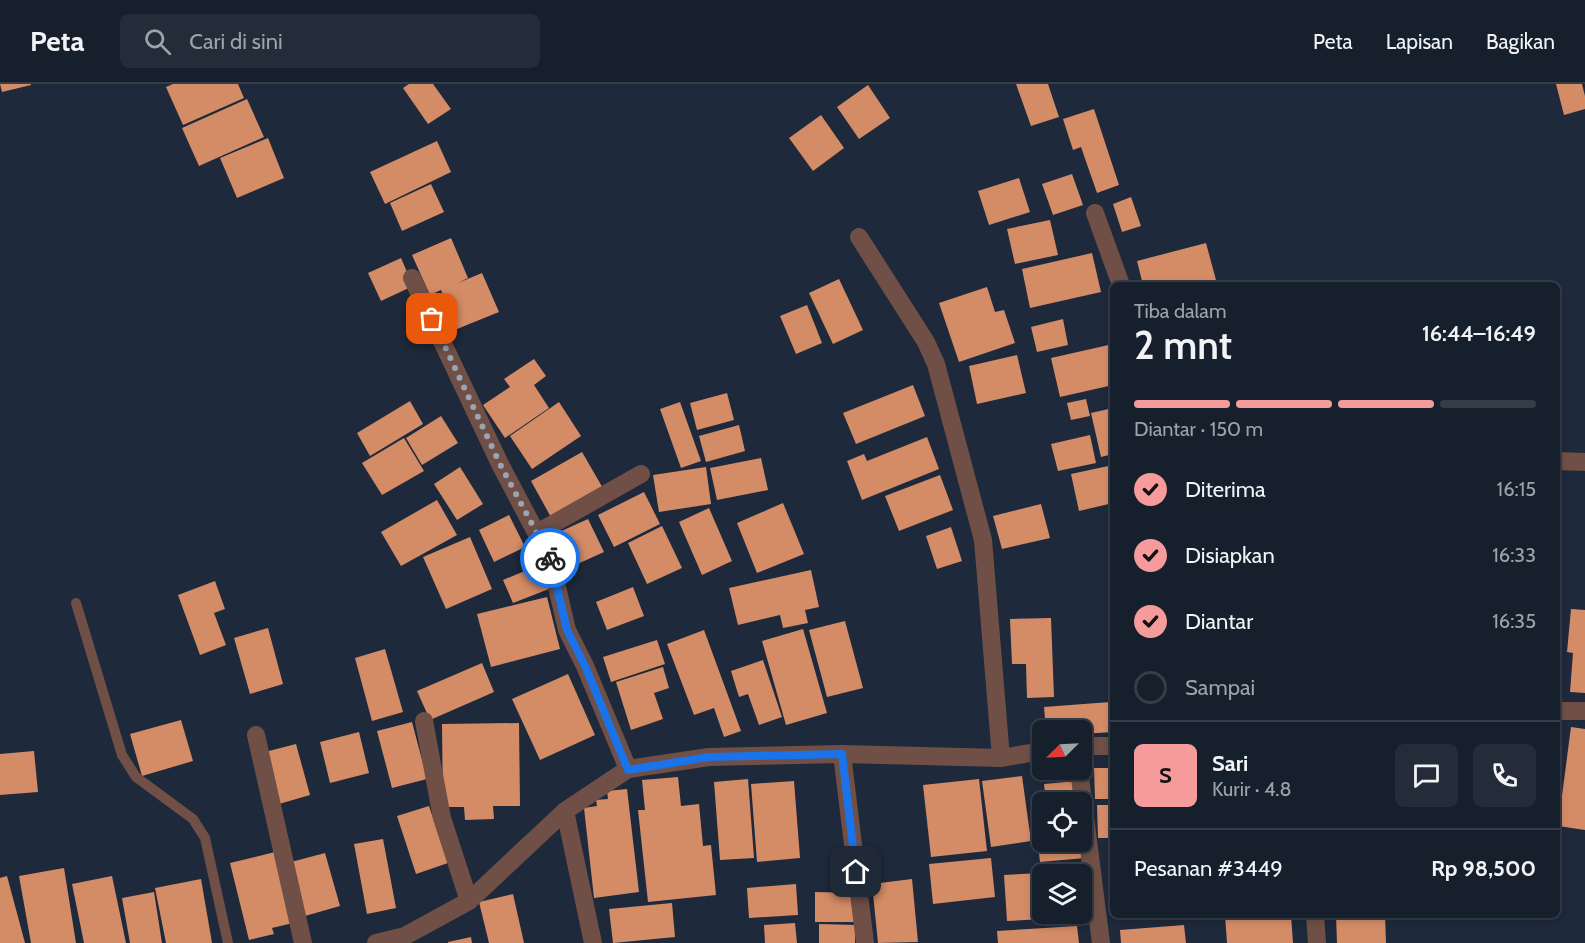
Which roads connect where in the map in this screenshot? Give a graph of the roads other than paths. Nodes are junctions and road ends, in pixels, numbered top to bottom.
1 (1095, 213) dead end
2 (859, 237) dead end
3 (412, 278) dead end
4 (1120, 282) edge
5 (1560, 461) edge
6 (1585, 462) edge
7 (641, 474) dead end
8 (537, 533) junction
9 (76, 603) dead end
10 (1560, 711) edge
11 (1585, 711) edge
12 (424, 721) dead end
13 (256, 735) dead end
14 (1092, 746) edge
15 (1110, 746) edge
16 (1032, 753) edge
17 (842, 754) junction
18 (1001, 758) junction
19 (628, 770) junction
20 (1080, 780) edge
21 (565, 811) junction
22 (469, 901) junction
23 (1315, 918) edge
24 (228, 943) edge
25 (303, 943) edge
26 (376, 943) edge
27 (594, 943) edge
28 (865, 943) edge
29 (1101, 943) edge
30 (1317, 943) edge

1 - 4 street
2 - 18 street
3 - 8 street
5 - 6 street
7 - 8 street
8 - 19 street
9 - 24 lane
10 - 11 street
12 - 22 street
13 - 25 street
14 - 15 street
16 - 18 street
17 - 18 street
17 - 19 street
17 - 28 street
19 - 21 street
20 - 29 street
21 - 22 street
21 - 27 street
22 - 26 street
23 - 30 street

